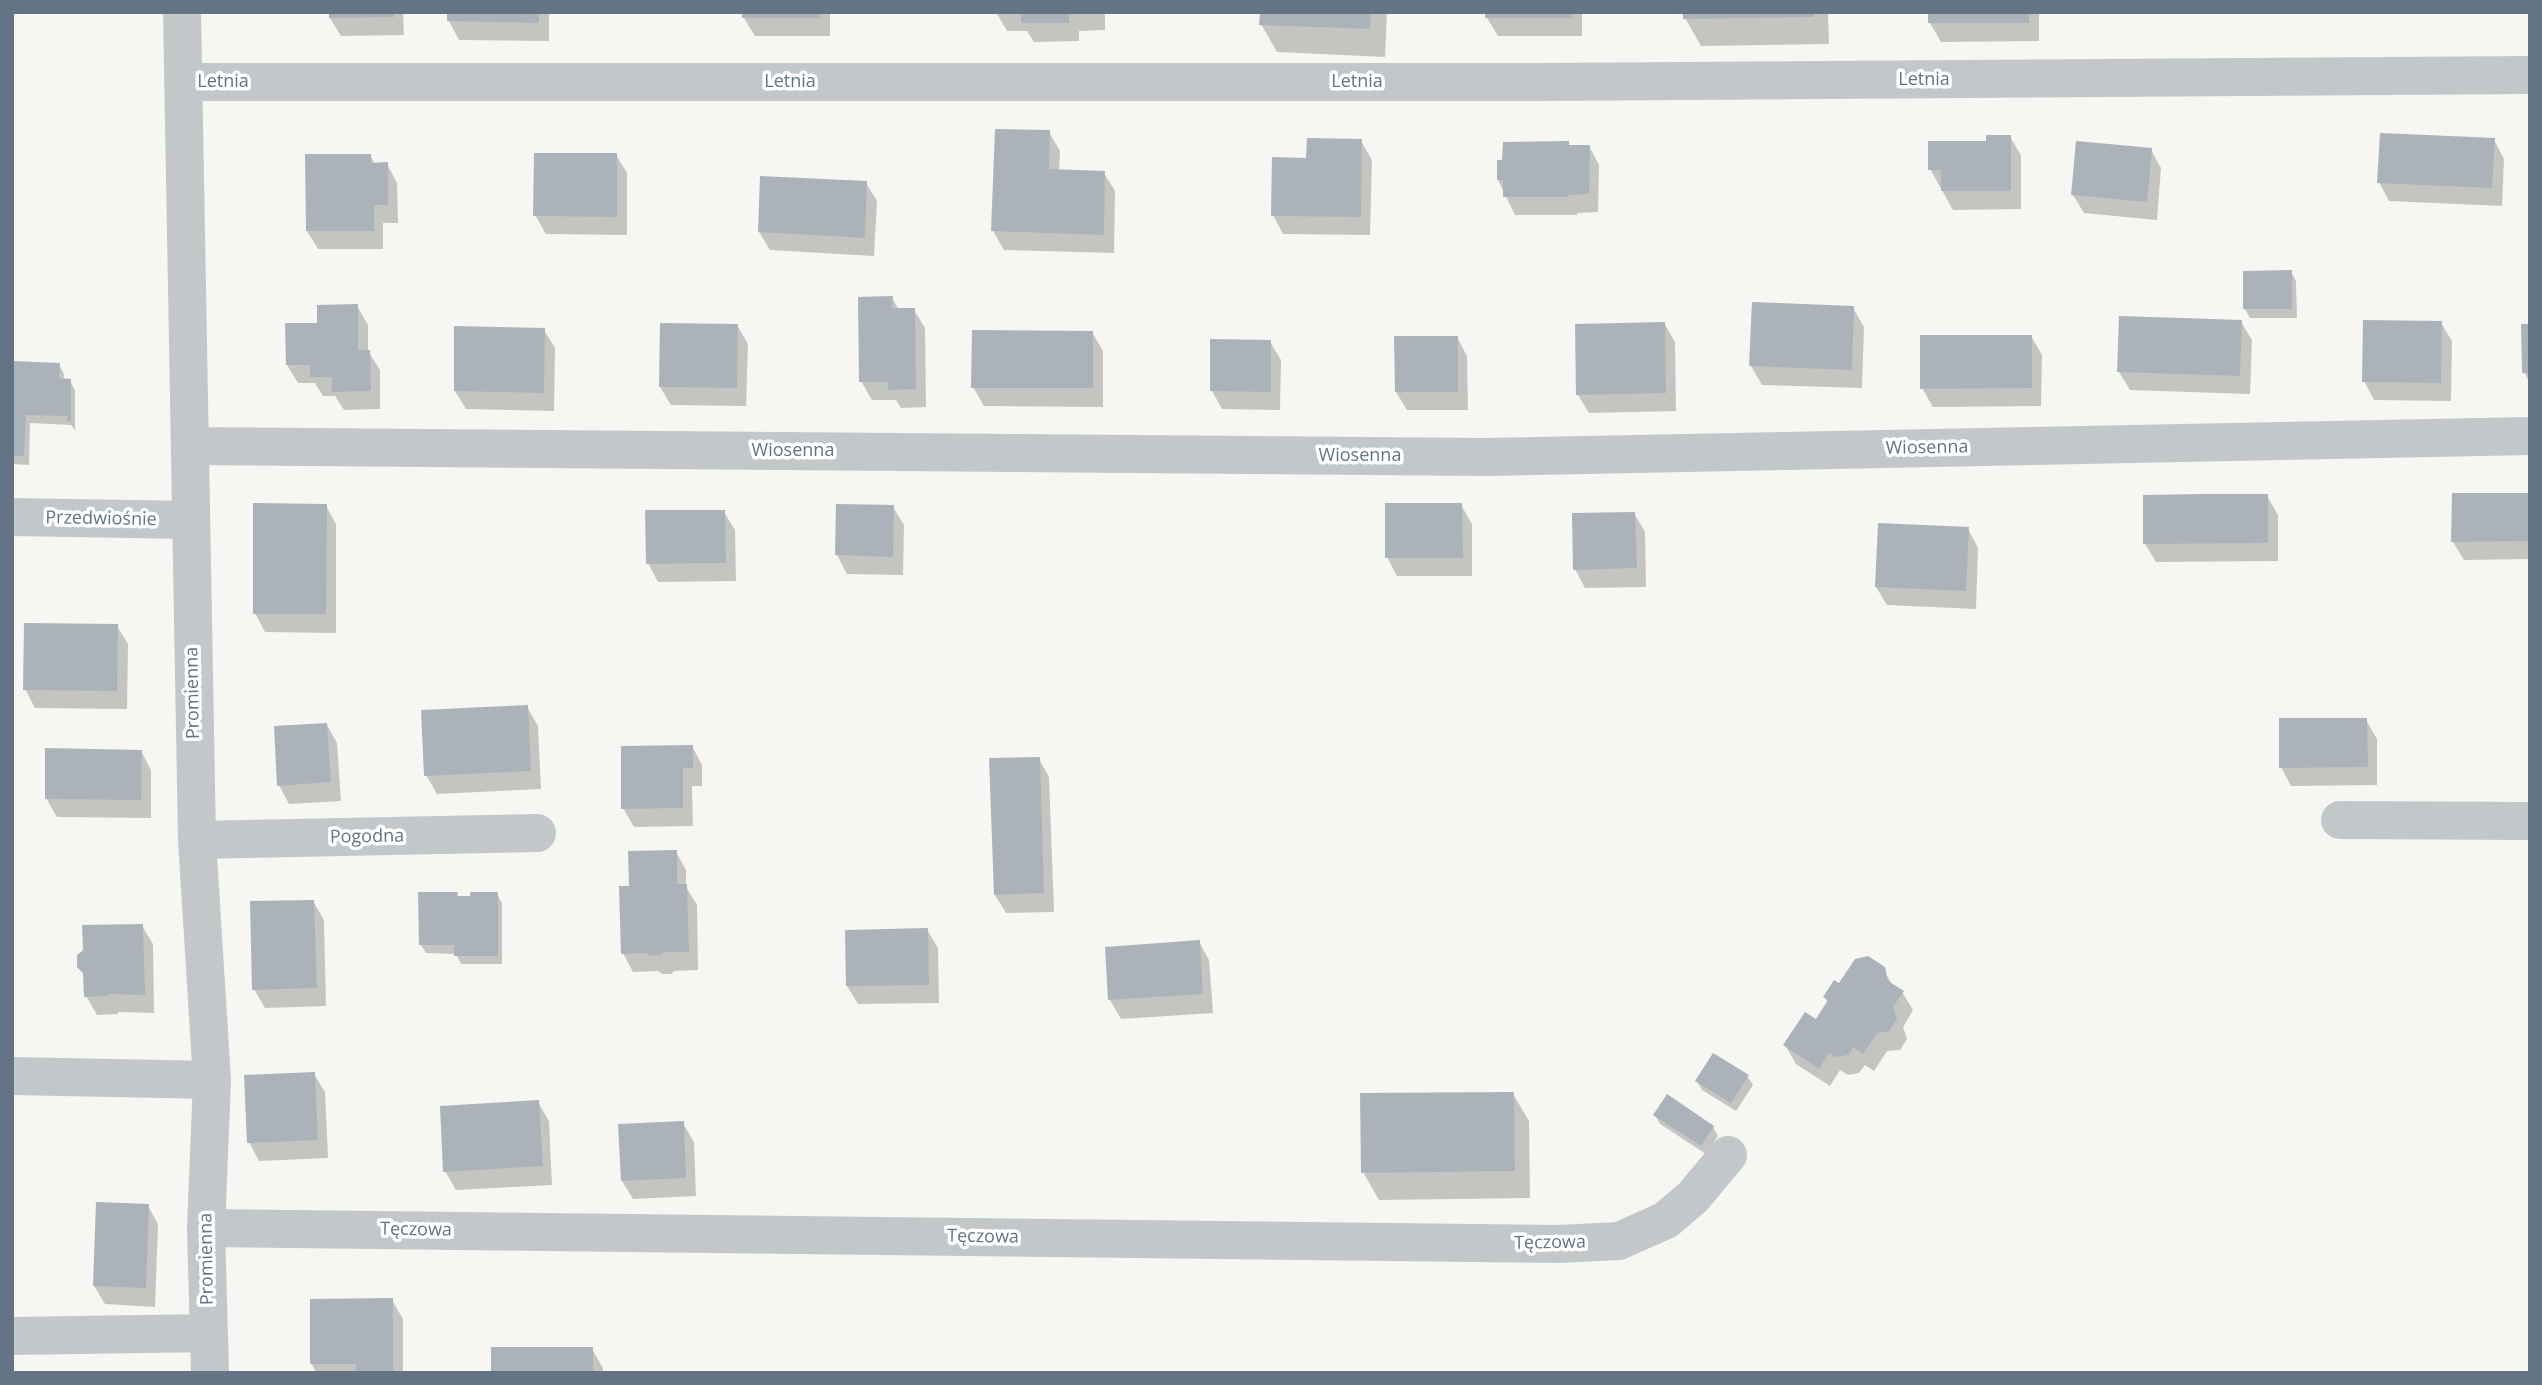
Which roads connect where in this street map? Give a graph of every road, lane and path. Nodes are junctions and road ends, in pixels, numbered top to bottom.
1 (182, 12) edge
2 (2530, 75) edge
3 (184, 82) junction
4 (2530, 436) edge
5 (190, 446) junction
6 (12, 517) edge
7 (190, 520) junction
8 (2340, 820) dead end
9 (2530, 821) edge
10 (537, 833) dead end
11 (197, 840) junction
12 (12, 1076) edge
13 (212, 1080) junction
14 (1728, 1155) dead end
15 (206, 1228) junction
16 (209, 1333) junction
17 (12, 1336) edge
18 (210, 1373) edge

1 - 3 street, Promienna
2 - 3 street, Letnia
3 - 5 street, Promienna
4 - 5 street, Wiosenna
5 - 7 street, Promienna
6 - 7 street, Przedwiośnie
7 - 11 street, Promienna
8 - 9 street
10 - 11 street, Pogodna
11 - 13 street, Promienna
12 - 13 street
13 - 15 street, Promienna
14 - 15 street, Tęczowa
15 - 16 street, Promienna
16 - 17 street
16 - 18 street, Promienna

